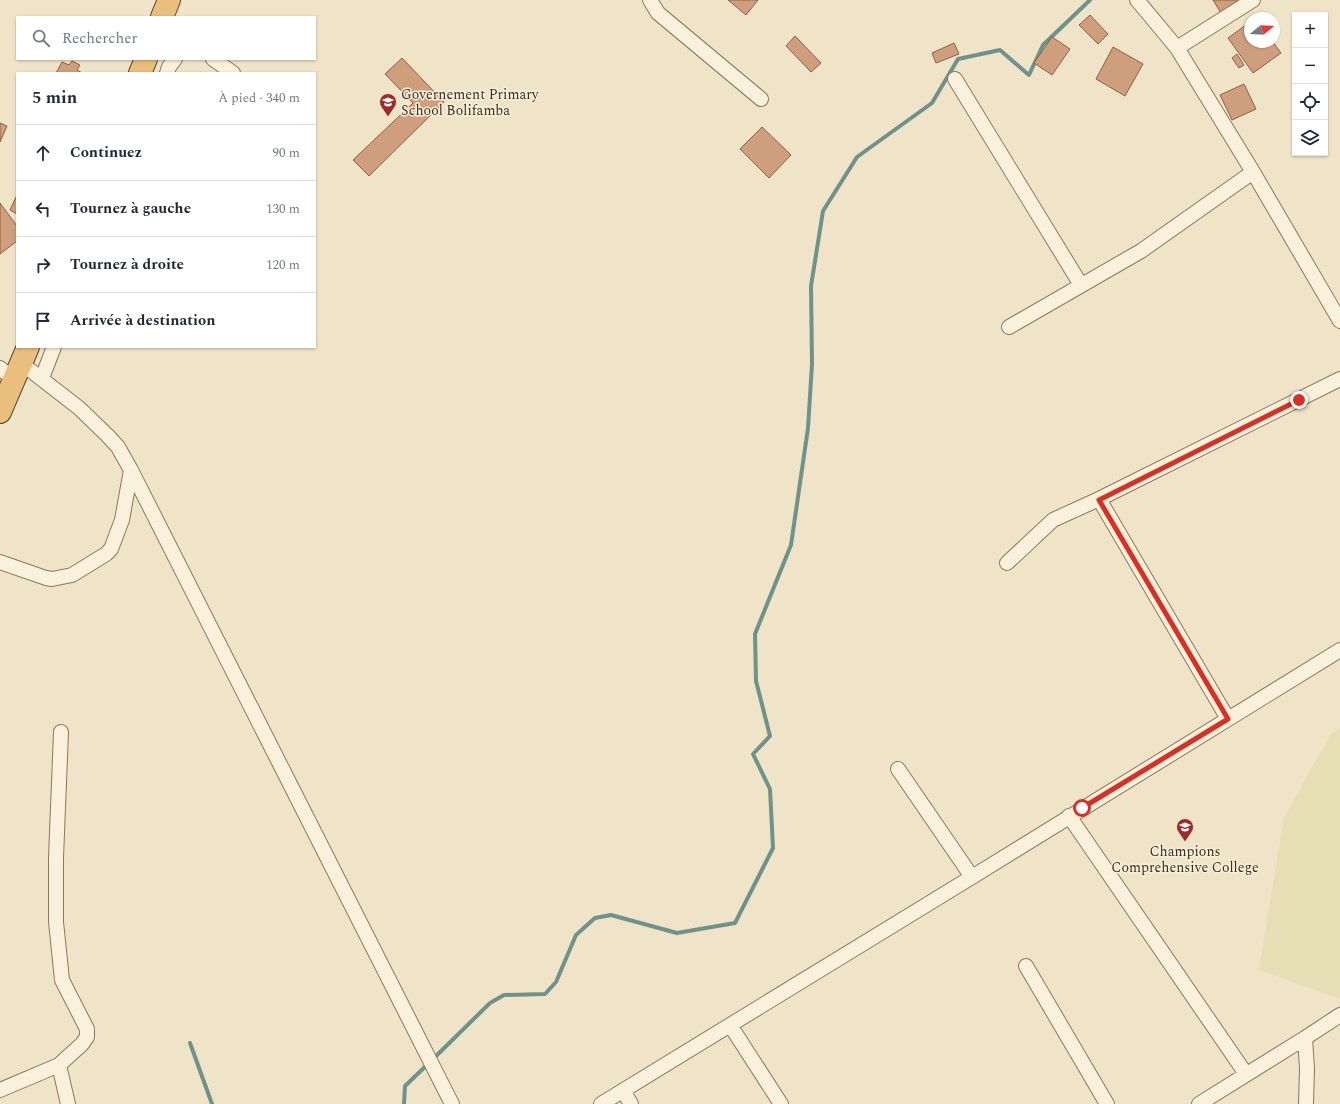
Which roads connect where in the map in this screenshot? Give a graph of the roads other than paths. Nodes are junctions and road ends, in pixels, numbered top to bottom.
1 (169, 0) edge
2 (650, 0) edge
3 (1138, 0) edge
4 (1254, 0) edge
5 (162, 16) edge
6 (1177, 48) junction
7 (146, 60) edge
8 (175, 60) edge
9 (214, 60) edge
10 (140, 72) edge
11 (167, 72) edge
12 (232, 72) edge
13 (955, 79) dead end
14 (761, 99) dead end
15 (1253, 172) junction
16 (1081, 285) junction
17 (1340, 321) edge
18 (1009, 327) dead end
19 (54, 348) edge
20 (16, 364) edge
21 (42, 378) junction
22 (1340, 379) edge
23 (0, 412) edge
24 (131, 470) junction
25 (1099, 500) junction
26 (0, 562) edge
27 (1007, 563) dead end
28 (1340, 650) edge
29 (1228, 719) junction
30 (61, 732) dead end
31 (898, 769) dead end
32 (1069, 816) junction
33 (972, 877) junction
34 (1026, 966) dead end
35 (1340, 1015) edge
36 (730, 1025) junction
37 (1305, 1038) junction
38 (59, 1065) junction
39 (1246, 1074) junction
40 (0, 1090) edge
41 (623, 1091) junction
42 (68, 1104) edge
43 (452, 1104) edge
44 (601, 1104) edge
45 (631, 1104) edge
46 (781, 1104) edge
47 (1107, 1104) edge
48 (1199, 1104) edge
49 (1306, 1104) edge

1 - 5 highway
2 - 14 street
3 - 6 street
4 - 6 street
6 - 15 street
7 - 10 highway
8 - 11 street
9 - 12 street
13 - 16 street
15 - 16 street
15 - 17 street
16 - 18 street
19 - 21 street
20 - 21 street
20 - 23 highway
21 - 24 street
22 - 25 street
24 - 26 street
24 - 43 street
25 - 27 street
25 - 29 street
28 - 29 street
29 - 32 street
30 - 38 street
31 - 33 street
32 - 33 street
32 - 39 street
33 - 36 street
34 - 47 street
35 - 37 street
36 - 41 street
36 - 46 street
37 - 39 street
37 - 49 street
38 - 40 street
38 - 42 street
39 - 48 street
41 - 44 street
41 - 45 street

